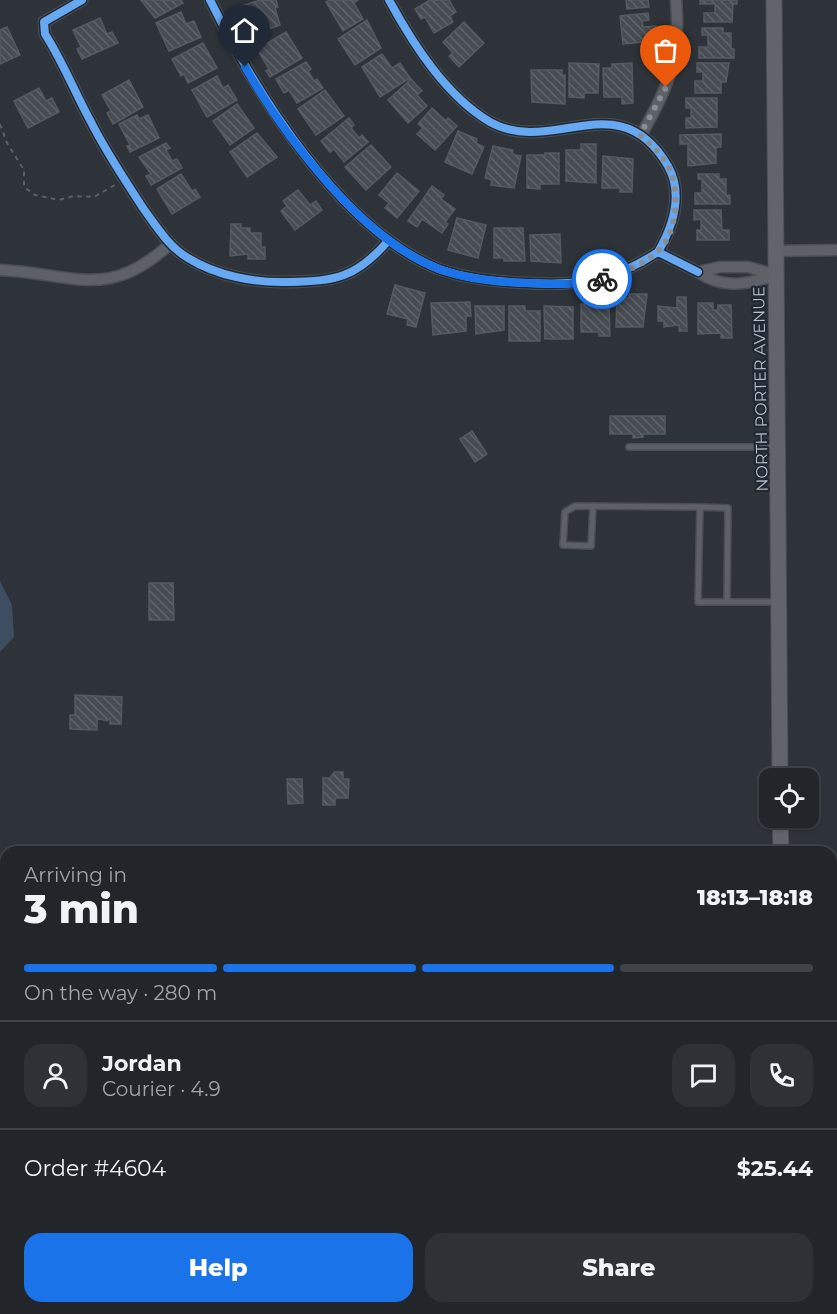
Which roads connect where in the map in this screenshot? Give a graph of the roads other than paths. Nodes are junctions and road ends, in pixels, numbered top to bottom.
1 (210, 0) edge
2 (389, 0) edge
3 (676, 0) edge
4 (774, 0) edge
5 (78, 2) edge
6 (640, 135) junction
7 (388, 241) junction
8 (170, 244) junction
9 (837, 250) edge
10 (775, 251) junction
11 (658, 252) junction
12 (0, 270) edge
13 (698, 272) junction
14 (776, 275) junction
15 (629, 447) dead end
16 (779, 447) junction
17 (593, 506) junction
18 (700, 507) junction
19 (727, 602) junction
20 (780, 602) junction
21 (780, 768) edge
22 (780, 828) edge
23 (781, 846) edge

1 - 7 street
2 - 6 street
3 - 6 street
4 - 10 street, NORTH PORTER AVENUE
5 - 8 street
6 - 11 street
7 - 8 street
7 - 11 street
8 - 12 street
9 - 10 street
10 - 14 street, NORTH PORTER AVENUE
11 - 13 street
13 - 14 street
13 - 14 street
14 - 16 street, NORTH PORTER AVENUE
15 - 16 lane
16 - 20 street, NORTH PORTER AVENUE
17 - 17 lane
17 - 18 lane
18 - 19 lane
18 - 19 lane
19 - 20 lane
20 - 21 street, NORTH PORTER AVENUE
22 - 23 street

